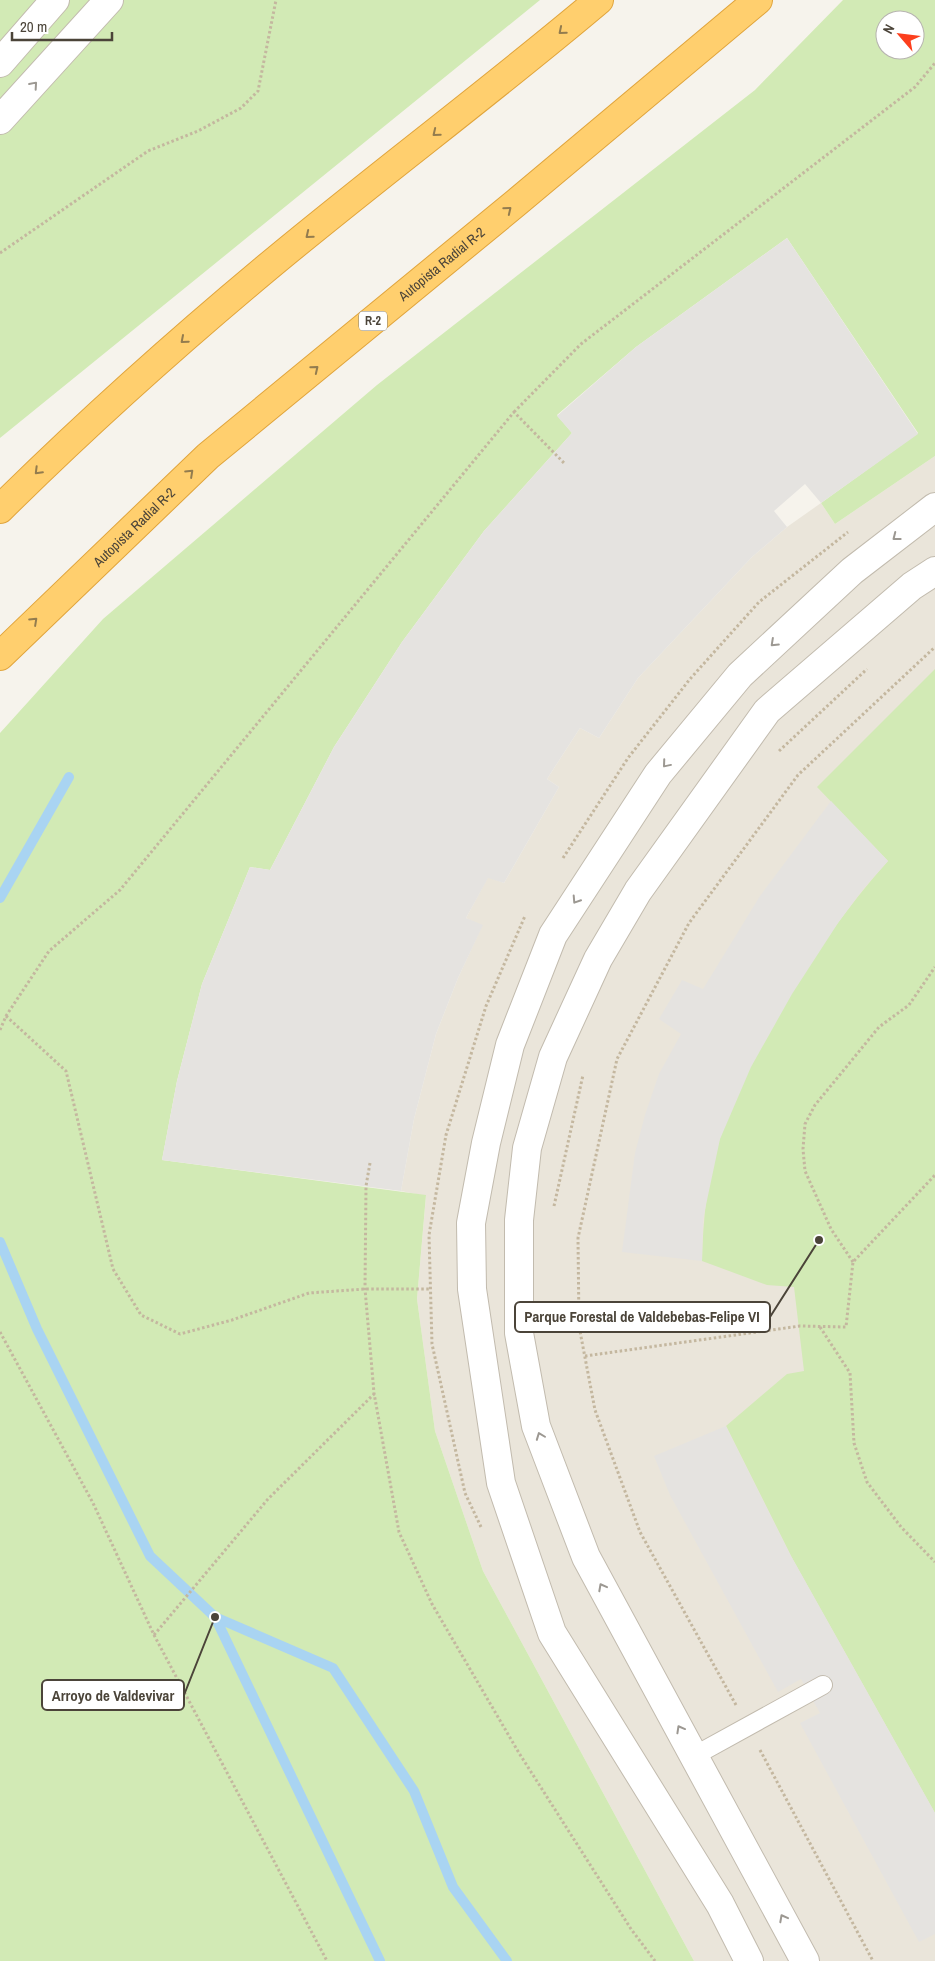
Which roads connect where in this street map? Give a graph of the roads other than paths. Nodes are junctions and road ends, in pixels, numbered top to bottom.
1 (55, 0) edge
2 (108, 0) edge
3 (599, 0) edge
4 (758, 0) edge
5 (0, 63) edge
6 (0, 120) edge
7 (935, 507) edge
8 (0, 509) edge
9 (935, 571) edge
10 (0, 656) edge
11 (823, 1685) dead end
12 (694, 1756) junction
13 (749, 1961) edge
14 (805, 1961) edge

1 - 5 street
6 -> 2 street
3 -> 8 highway
10 -> 4 highway, Autopista Radial R-2 / R-2
7 -> 13 street
12 -> 9 street
11 - 12 lane
14 -> 12 street

